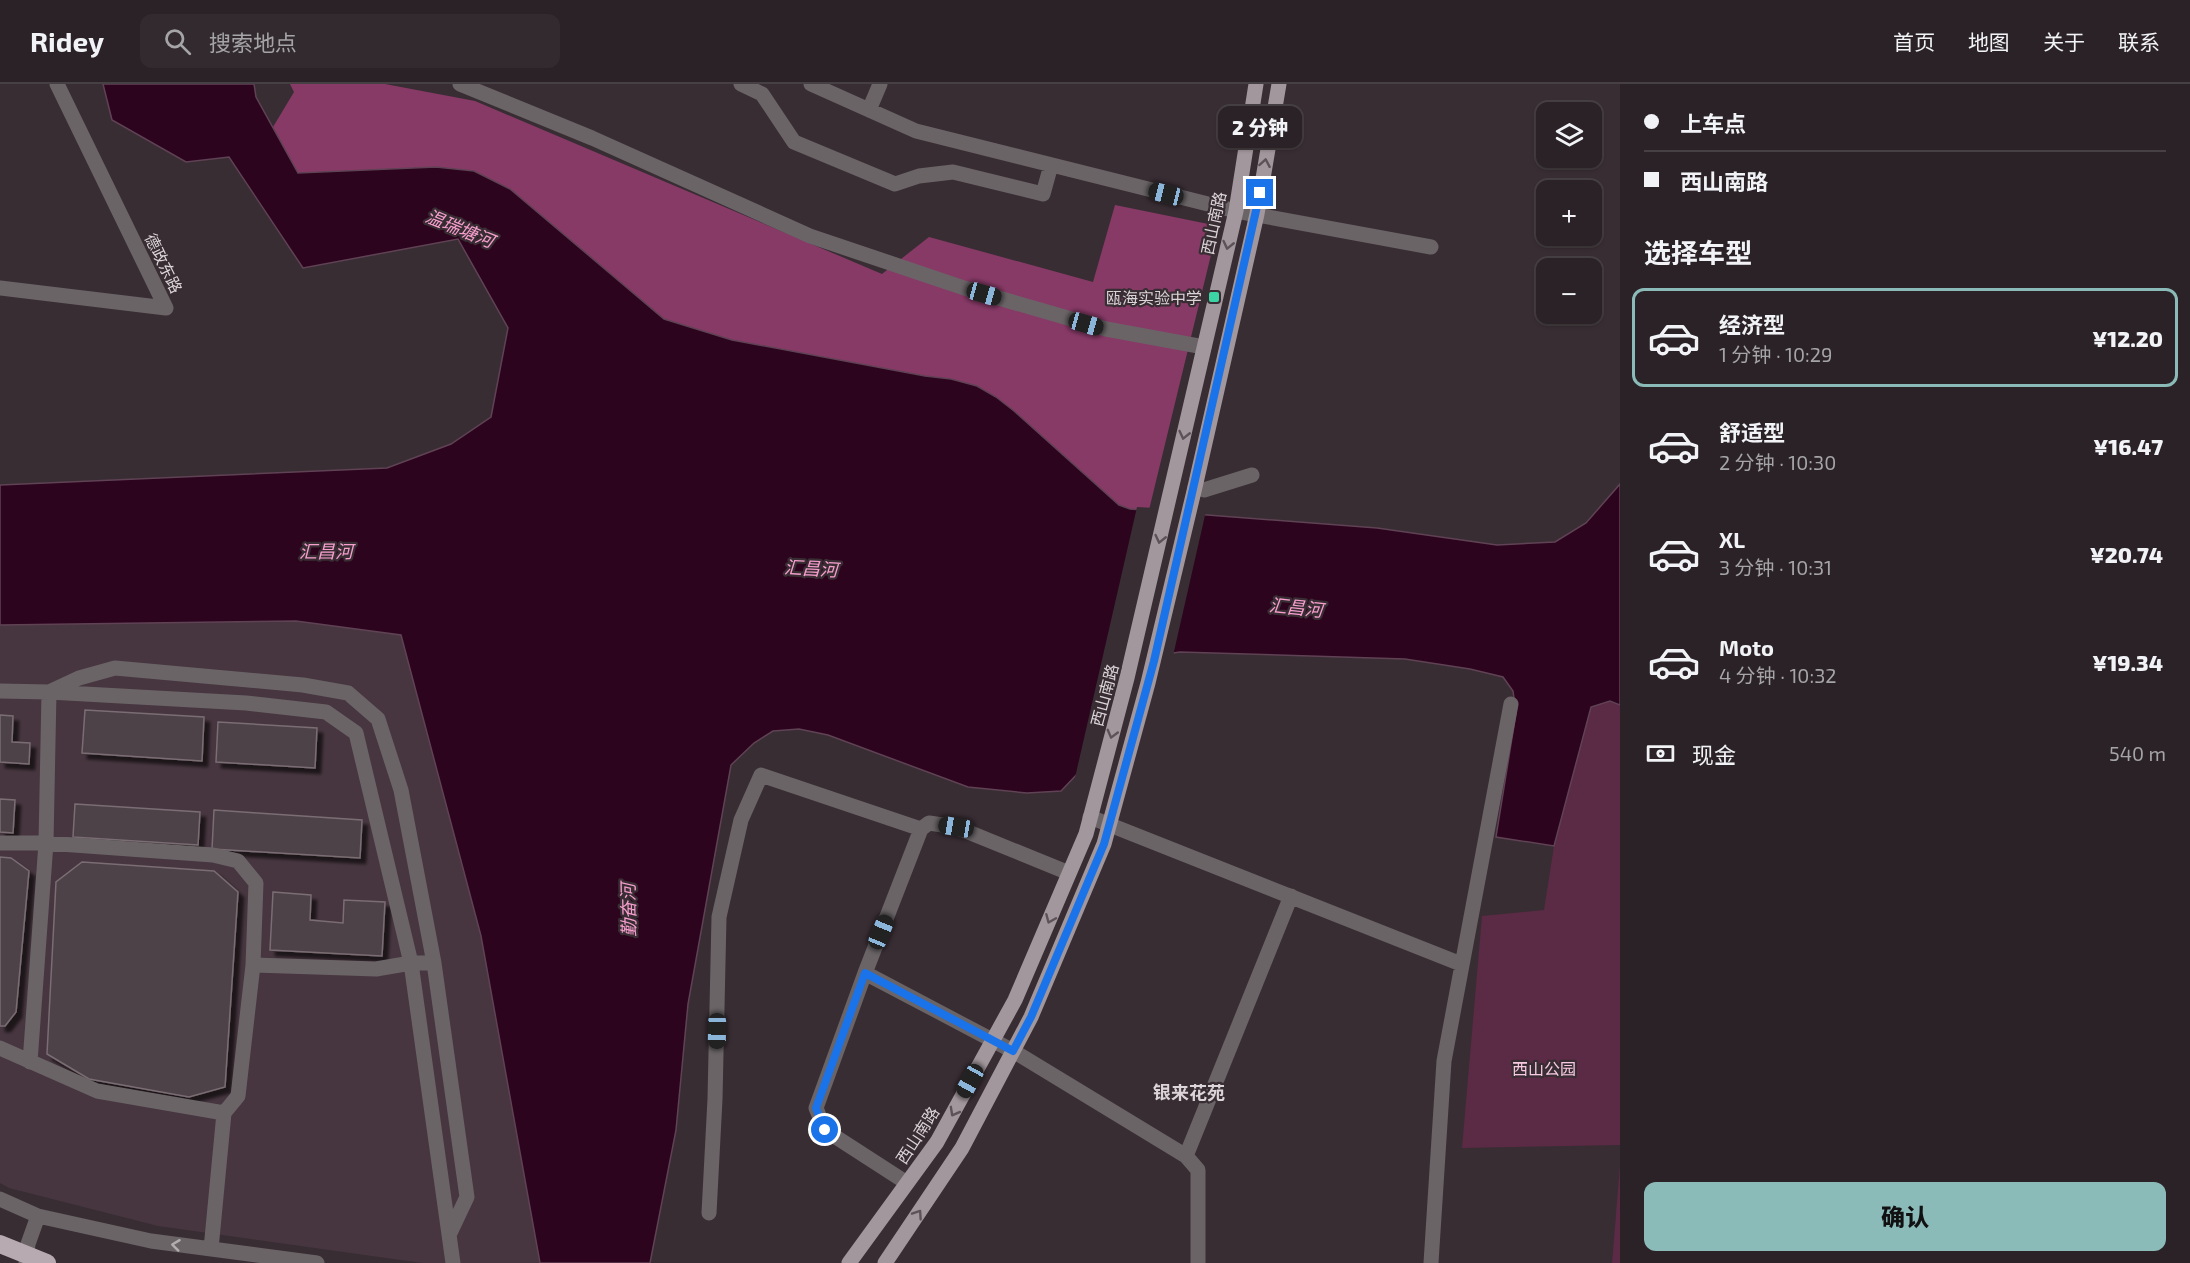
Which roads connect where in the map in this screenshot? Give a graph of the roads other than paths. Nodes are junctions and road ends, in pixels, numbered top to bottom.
1 (57, 84) edge
2 (460, 84) edge
3 (741, 84) edge
4 (811, 84) edge
5 (880, 84) edge
6 (1256, 84) edge
7 (1279, 84) edge
8 (869, 110) junction
9 (1051, 165) junction
10 (1236, 211) junction
11 (1257, 214) junction
12 (1431, 247) dead end
13 (0, 288) edge
14 (1204, 347) junction
15 (1252, 475) dead end
16 (1195, 487) junction
17 (0, 691) edge
18 (49, 692) junction
19 (1510, 704) dead end
20 (1090, 817) junction
21 (1109, 824) junction
22 (921, 829) junction
23 (0, 843) edge
24 (46, 843) junction
25 (1069, 873) junction
26 (1291, 896) junction
27 (411, 963) junction
28 (434, 963) junction
29 (1461, 964) junction
30 (253, 965) junction
31 (865, 973) junction
32 (993, 1040) junction
33 (0, 1048) edge
34 (1013, 1051) junction
35 (30, 1062) junction
36 (224, 1113) junction
37 (1186, 1156) junction
38 (907, 1183) junction
39 (0, 1199) edge
40 (709, 1213) dead end
41 (38, 1216) junction
42 (449, 1235) junction
43 (0, 1244) edge
44 (211, 1249) junction
45 (26, 1263) edge
46 (47, 1263) edge
47 (317, 1263) edge
48 (453, 1263) edge
49 (849, 1263) edge
50 (885, 1263) edge
51 (1198, 1263) edge
52 (1431, 1263) edge

1 - 13 street, 德政东路
2 - 14 street
3 - 9 street
4 - 8 street
5 - 8 street
6 - 10 main road, 西山南路
11 -> 7 main road
8 - 9 street
9 - 10 street
10 - 11 street
10 -> 14 main road, 西山南路
11 - 12 street
11 - 16 main road
14 -> 20 main road, 西山南路
15 - 16 street
16 - 21 main road
17 - 18 street
18 - 24 street
18 - 27 street
18 - 28 street
19 - 29 street
20 - 21 street
20 - 25 main road, 西山南路
21 - 26 street
21 - 34 main road
22 - 25 street
22 - 31 street
22 - 40 street
23 - 24 street
24 - 30 street
24 - 35 street
25 -> 32 main road, 西山南路
26 - 29 street
26 - 37 street
27 - 28 street
27 - 30 street
27 - 42 street
28 - 42 street
29 - 52 street
30 - 36 street
31 - 32 street
31 - 38 street
32 - 34 street
32 -> 38 main road, 西山南路
33 - 35 street
34 - 37 street
50 -> 34 main road
35 - 36 street
36 - 44 street
37 - 51 street
38 - 49 main road, 西山南路
39 - 41 street
44 -> 41 street
41 - 45 street
42 - 48 street
43 - 46 highway, bridge
44 - 47 street

